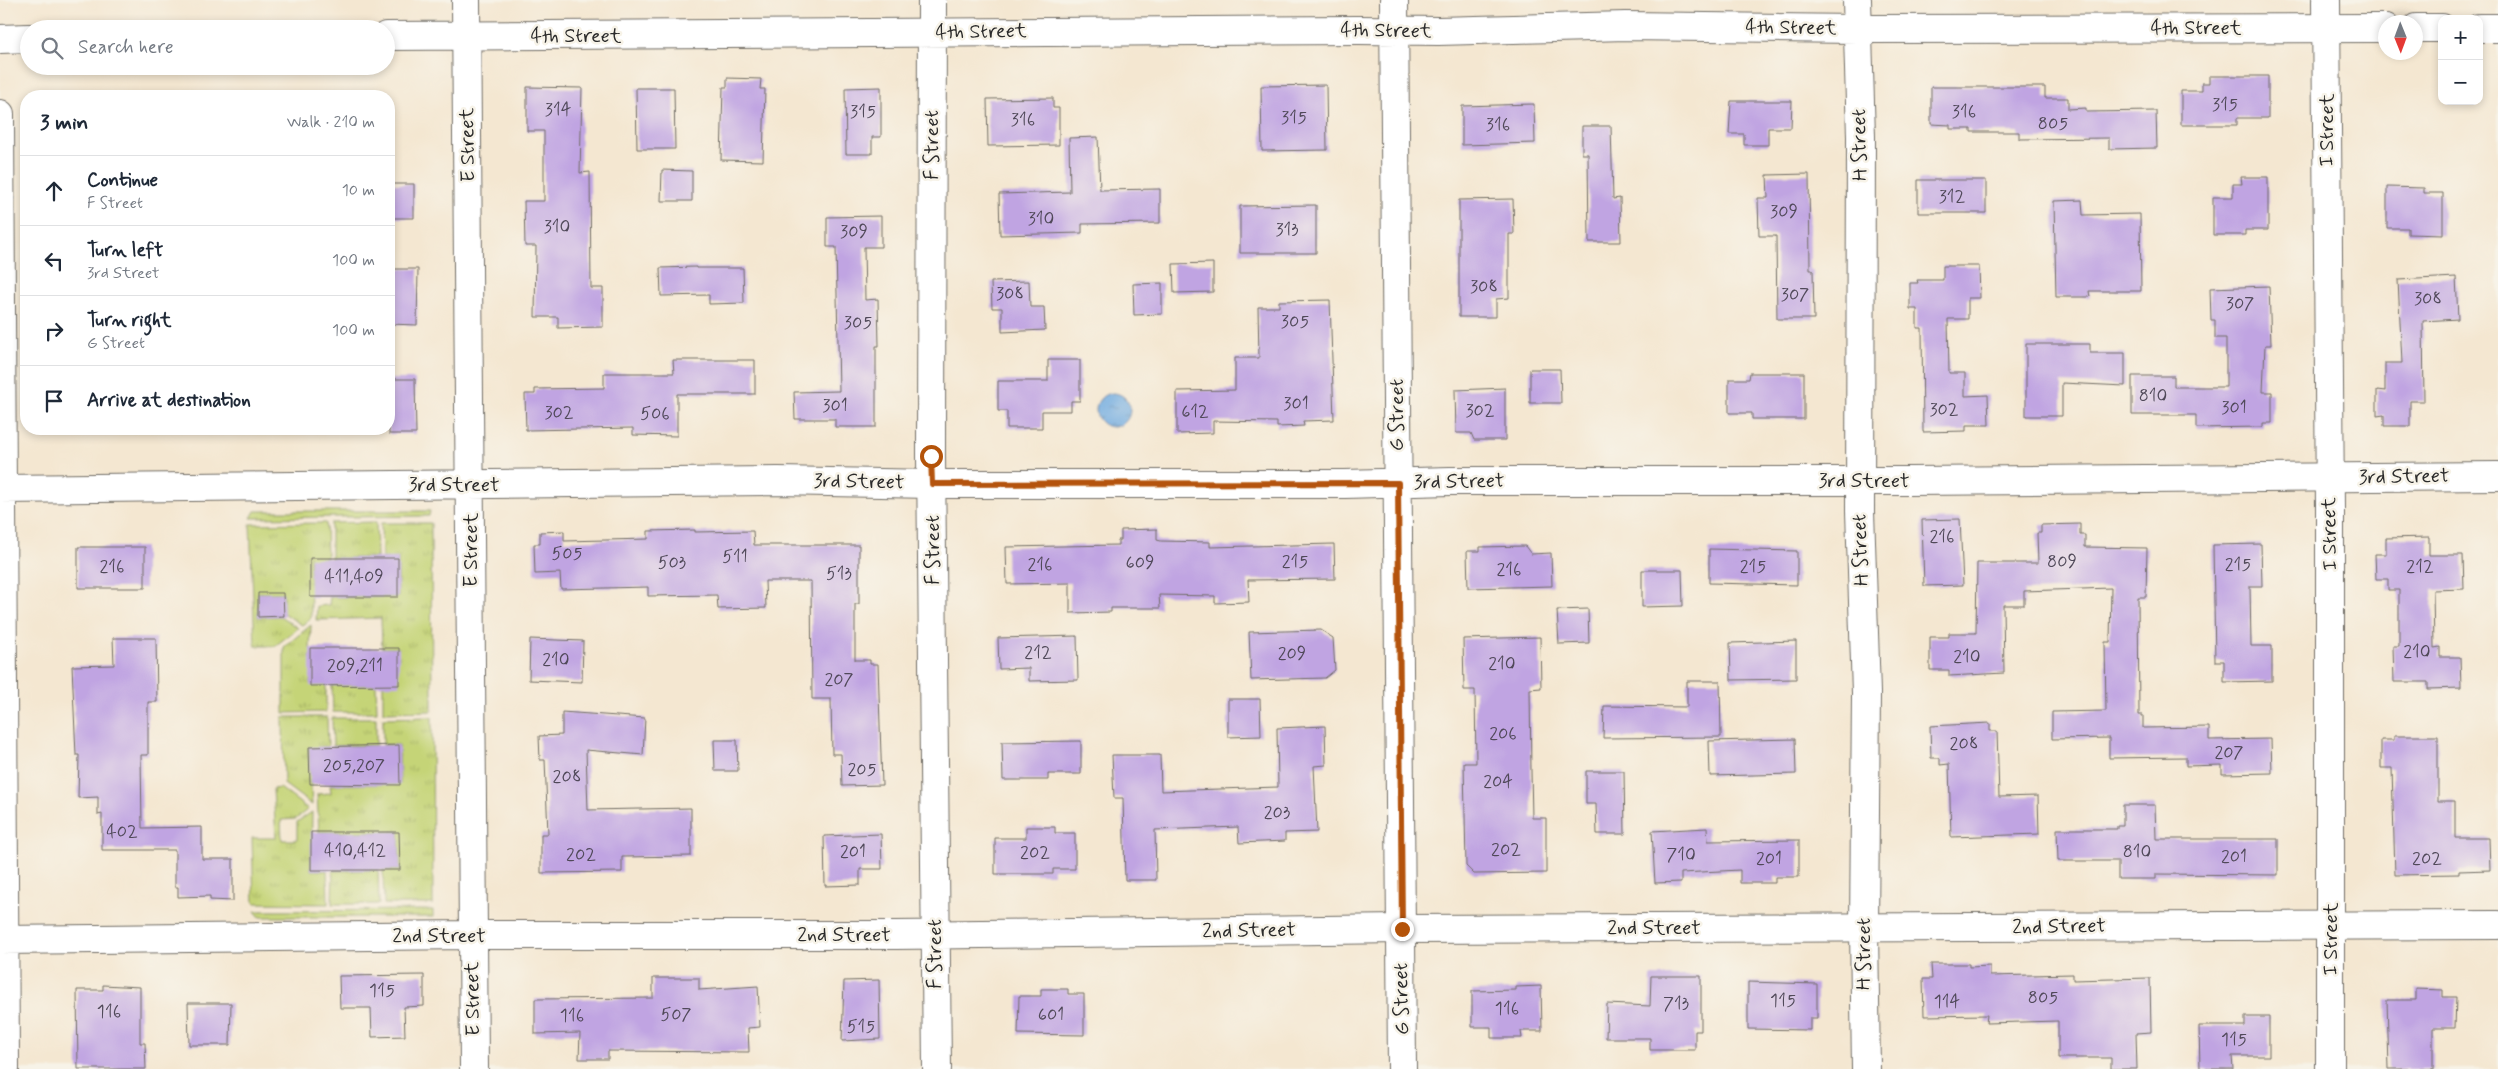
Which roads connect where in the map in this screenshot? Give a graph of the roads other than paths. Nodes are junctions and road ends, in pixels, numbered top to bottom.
1 (466, 0) edge
2 (932, 0) edge
3 (1394, 0) edge
4 (1857, 0) edge
5 (2326, 0) edge
6 (2326, 28) junction
7 (2378, 28) edge
8 (2423, 28) edge
9 (2438, 28) edge
10 (2483, 28) edge
11 (2498, 28) edge
12 (1858, 29) junction
13 (1394, 31) junction
14 (932, 33) junction
15 (395, 36) edge
16 (467, 37) junction
17 (20, 38) edge
18 (0, 39) edge
19 (0, 114) edge
20 (2498, 476) edge
21 (2329, 478) junction
22 (1860, 481) junction
23 (1398, 483) junction
24 (932, 484) junction
25 (471, 485) junction
26 (1, 489) edge
27 (2331, 925) junction
28 (2498, 925) edge
29 (1402, 929) junction
30 (1864, 929) junction
31 (935, 934) junction
32 (472, 935) junction
33 (2, 940) edge
34 (5, 1069) edge
35 (474, 1069) edge
36 (937, 1069) edge
37 (1402, 1069) edge
38 (1866, 1069) edge
39 (2330, 1069) edge

1 - 16 street, E Street
2 - 14 street, F Street
3 - 13 street, G Street
4 - 12 street, H Street
5 - 6 street, I Street
6 - 7 street, 4th Street
6 - 12 street, 4th Street
6 - 21 street, I Street
8 - 9 street
10 - 11 street
12 - 13 street, 4th Street
12 - 22 street, H Street
13 - 14 street, 4th Street
13 - 23 street, G Street
14 - 16 street, 4th Street
14 - 24 street, F Street
15 - 16 street, 4th Street
16 - 25 street, E Street
17 - 18 street
19 - 26 street
20 - 21 street, 3rd Street
21 - 22 street, 3rd Street
21 - 27 street, I Street
22 - 23 street, 3rd Street
22 - 30 street, H Street
23 - 24 street, 3rd Street
23 - 29 street, G Street
24 - 25 street, 3rd Street
24 - 31 street, F Street
25 - 26 street, 3rd Street
25 - 32 street, E Street
26 - 33 street
27 - 28 street, 2nd Street
27 - 30 street, 2nd Street
27 - 39 street, I Street
29 - 30 street, 2nd Street
29 - 31 street, 2nd Street
29 - 37 street, G Street
30 - 38 street, H Street
31 - 32 street, 2nd Street
31 - 36 street, F Street
32 - 33 street, 2nd Street
32 - 35 street, E Street
33 - 34 street

